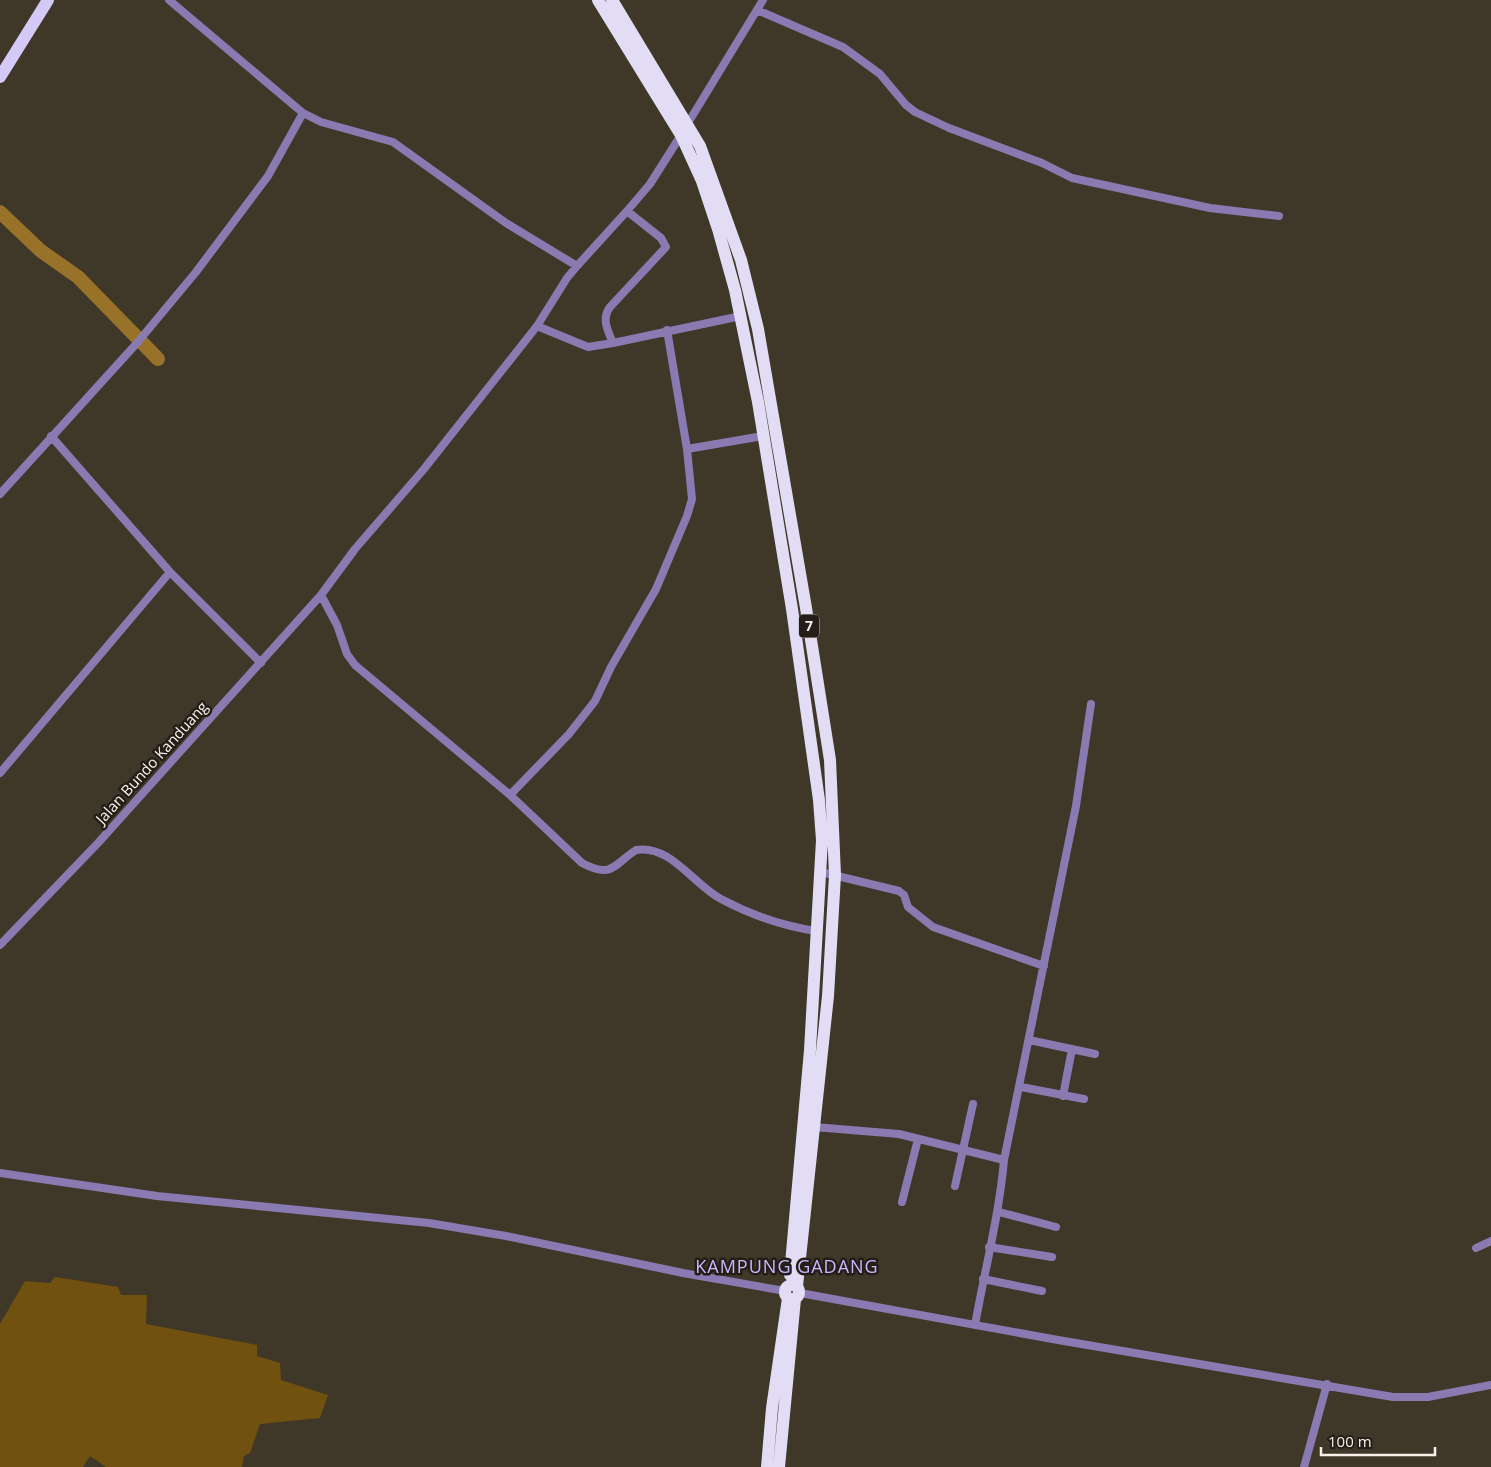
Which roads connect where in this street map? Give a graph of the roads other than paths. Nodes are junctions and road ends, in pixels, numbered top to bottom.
1 (48, 0) edge
2 (169, 0) edge
3 (598, 0) edge
4 (612, 0) edge
5 (764, 0) edge
6 (757, 10) junction
7 (0, 77) edge
8 (303, 112) junction
9 (688, 123) junction
10 (681, 135) junction
11 (627, 211) junction
12 (1278, 216) dead end
13 (734, 262) junction
14 (577, 266) junction
15 (741, 316) junction
16 (537, 326) junction
17 (667, 330) junction
18 (613, 343) junction
19 (51, 436) junction
20 (763, 436) junction
21 (688, 449) junction
22 (0, 494) edge
23 (170, 572) junction
24 (321, 596) junction
25 (806, 608) junction
26 (792, 609) junction
27 (261, 663) junction
28 (1091, 704) dead end
29 (0, 773) edge
30 (510, 795) junction
31 (822, 872) junction
32 (835, 875) junction
33 (816, 930) junction
34 (0, 944) edge
35 (1044, 966) junction
36 (1030, 1040) junction
37 (1072, 1049) junction
38 (1095, 1054) dead end
39 (1021, 1087) junction
40 (1063, 1096) junction
41 (1084, 1099) dead end
42 (972, 1104) dead end
43 (814, 1128) junction
44 (918, 1139) junction
45 (964, 1150) junction
46 (1004, 1160) junction
47 (0, 1174) edge
48 (955, 1186) dead end
49 (902, 1202) dead end
50 (999, 1212) junction
51 (1056, 1227) dead end
52 (1491, 1241) edge
53 (989, 1247) junction
54 (1476, 1248) dead end
55 (1052, 1257) dead end
56 (983, 1279) junction
57 (1042, 1291) dead end
58 (792, 1292) junction
59 (975, 1325) junction
60 (1327, 1384) junction
61 (1491, 1386) edge
62 (767, 1467) edge
63 (779, 1467) edge
64 (1304, 1467) edge

1 - 7 main road
2 - 8 street
3 - 10 highway, 7
4 - 9 highway, 7
5 - 6 street
6 - 9 street
6 - 12 street
8 - 14 street
8 - 19 street
9 - 13 highway, 7
10 - 11 street, Jalan Bundo Kanduang
10 - 13 highway, 7
11 - 14 street, Jalan Bundo Kanduang
11 - 18 street
13 - 15 highway, 7
13 - 25 highway, 7
14 - 16 street, Jalan Bundo Kanduang
15 - 17 street
15 - 20 highway, 7
16 - 18 street
16 - 24 street, Jalan Bundo Kanduang
17 - 18 street
17 - 21 street
19 - 22 street
19 - 23 street
20 - 21 street
20 - 26 highway, 7
21 - 30 street
23 - 27 street
23 - 29 street
24 - 27 street, Jalan Bundo Kanduang
24 - 30 street
25 - 26 highway
25 - 32 highway, 7
26 - 31 highway, 7
27 - 34 street, Jalan Bundo Kanduang
28 - 35 street
30 - 33 street
31 - 32 street
31 - 33 highway, 7
32 - 35 street
32 - 43 highway, 7
33 - 58 highway, 7
35 - 36 street
36 - 37 street
36 - 39 street
37 - 38 street
37 - 40 street
39 - 40 street
39 - 46 street
40 - 41 street
42 - 45 street
43 - 44 street
43 - 58 highway, 7
44 - 45 street
44 - 49 street
45 - 46 street
45 - 48 street
46 - 50 street
47 - 58 street
50 - 51 street
50 - 53 street
52 - 54 street
53 - 55 street
53 - 56 street
56 - 57 street
56 - 59 street
58 - 59 street
58 - 62 highway
58 - 63 highway
59 - 60 street
60 - 61 street
60 - 64 street

